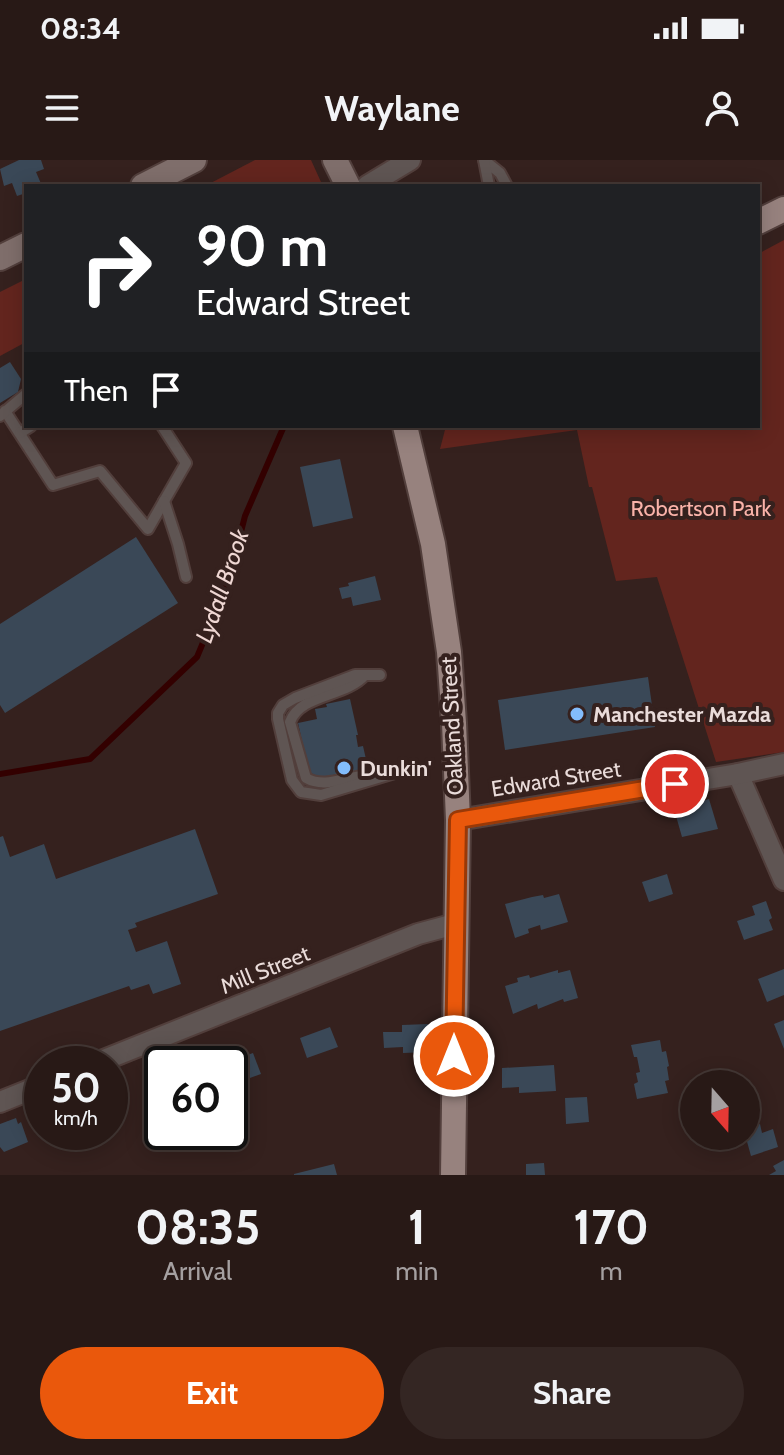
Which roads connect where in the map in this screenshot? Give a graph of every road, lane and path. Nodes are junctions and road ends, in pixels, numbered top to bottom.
1 (194, 160) edge
2 (335, 160) edge
3 (410, 160) edge
4 (484, 160) edge
5 (147, 184) edge
6 (347, 184) edge
7 (370, 184) edge
8 (489, 184) edge
9 (506, 184) edge
10 (784, 209) edge
11 (760, 221) edge
12 (24, 246) edge
13 (0, 258) edge
14 (24, 396) edge
15 (3, 414) edge
16 (28, 428) edge
17 (163, 428) edge
18 (405, 428) edge
19 (20, 433) junction
20 (164, 501) junction
21 (186, 577) dead end
22 (380, 675) dead end
23 (784, 764) edge
24 (408, 769) dead end
25 (738, 774) junction
26 (458, 820) junction
27 (784, 880) edge
28 (455, 924) junction
29 (128, 1050) edge
30 (24, 1092) edge
31 (0, 1102) edge
32 (453, 1175) edge

1 - 5 main road
2 - 6 main road
3 - 7 street
4 - 8 lane
4 - 9 lane
10 - 11 main road
12 - 13 main road
14 - 15 lane
15 - 19 lane
16 - 19 lane
17 - 20 lane
18 - 26 main road, Oakland Street
19 - 20 lane
20 - 21 lane
22 - 24 lane
23 - 25 street, Edward Street
25 - 26 street, Edward Street
25 - 27 street
26 - 28 main road, Oakland Street
28 - 29 street, Mill Street
28 - 32 main road, Oakland Street
30 - 31 street

